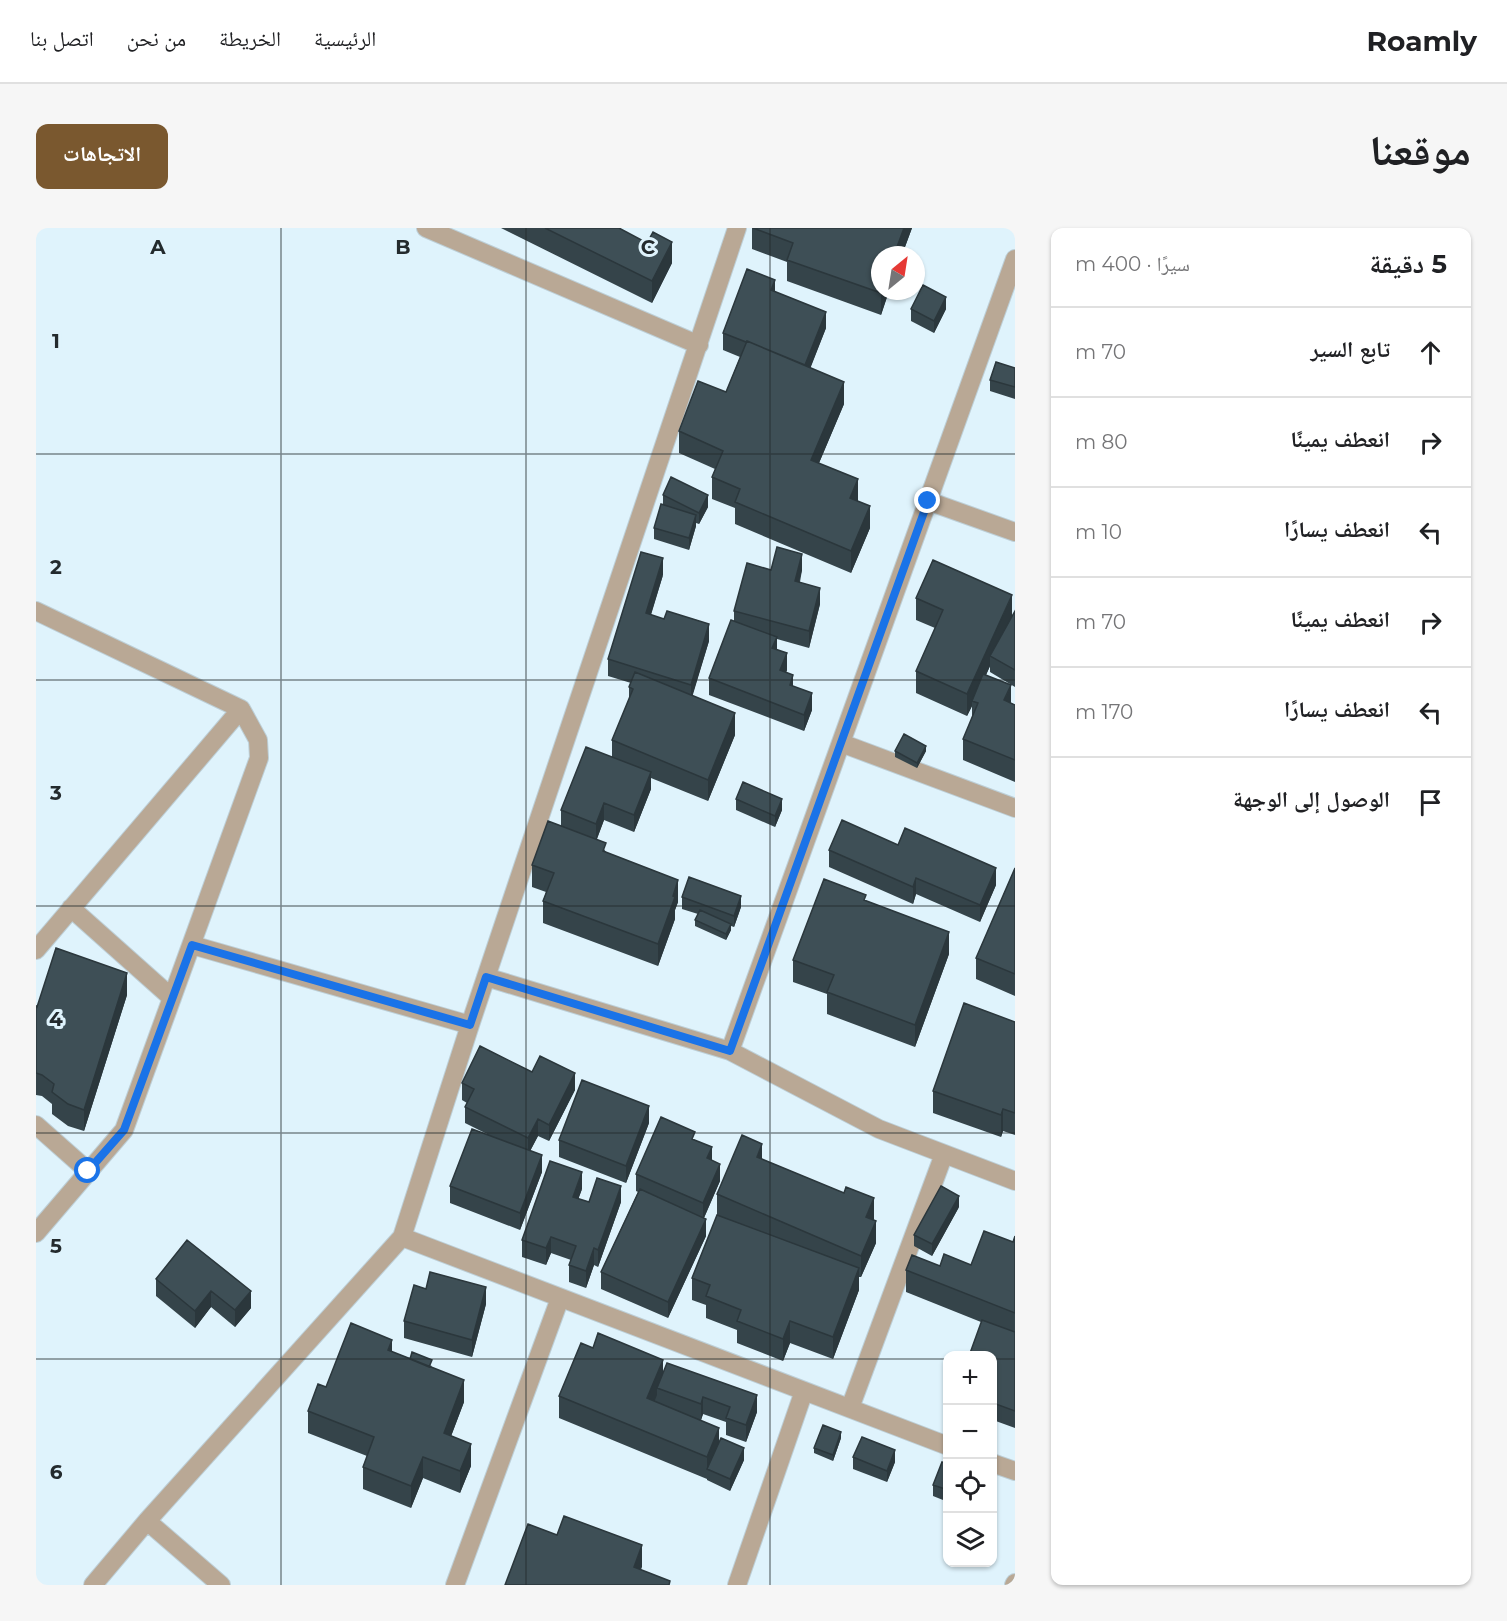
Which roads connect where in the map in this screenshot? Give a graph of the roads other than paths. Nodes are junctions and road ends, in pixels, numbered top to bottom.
1 (426, 228) edge
2 (737, 228) edge
3 (1015, 259) edge
4 (699, 345) junction
5 (928, 501) junction
6 (1015, 532) edge
7 (36, 611) edge
8 (242, 710) junction
9 (841, 743) junction
10 (1015, 808) edge
11 (71, 908) junction
12 (192, 945) junction
13 (36, 950) edge
14 (486, 977) junction
15 (172, 998) junction
16 (470, 1025) junction
17 (730, 1051) junction
18 (36, 1125) edge
19 (944, 1154) junction
20 (88, 1171) junction
21 (1015, 1181) edge
22 (36, 1233) edge
23 (402, 1237) junction
24 (560, 1298) junction
25 (804, 1391) junction
26 (850, 1408) junction
27 (943, 1444) edge
28 (997, 1464) edge
29 (1015, 1471) edge
30 (147, 1521) junction
31 (93, 1585) edge
32 (221, 1585) edge
33 (454, 1585) edge
34 (737, 1585) edge

1 - 4 street
2 - 4 street
3 - 5 street
4 - 14 street
5 - 6 street
5 - 9 street
7 - 8 street
8 - 11 street
8 - 12 street
9 - 10 street
9 - 17 street
11 - 13 street
11 - 15 street
12 - 15 street
12 - 16 street
14 - 16 street
14 - 17 street
15 - 20 street
16 - 23 street
17 - 19 street
18 - 20 street
19 - 21 street
19 - 26 street
20 - 22 street
23 - 24 street
23 - 30 street
24 - 25 street
24 - 33 street
25 - 26 street
25 - 34 street
26 - 27 street
28 - 29 street
30 - 31 street
30 - 32 street

